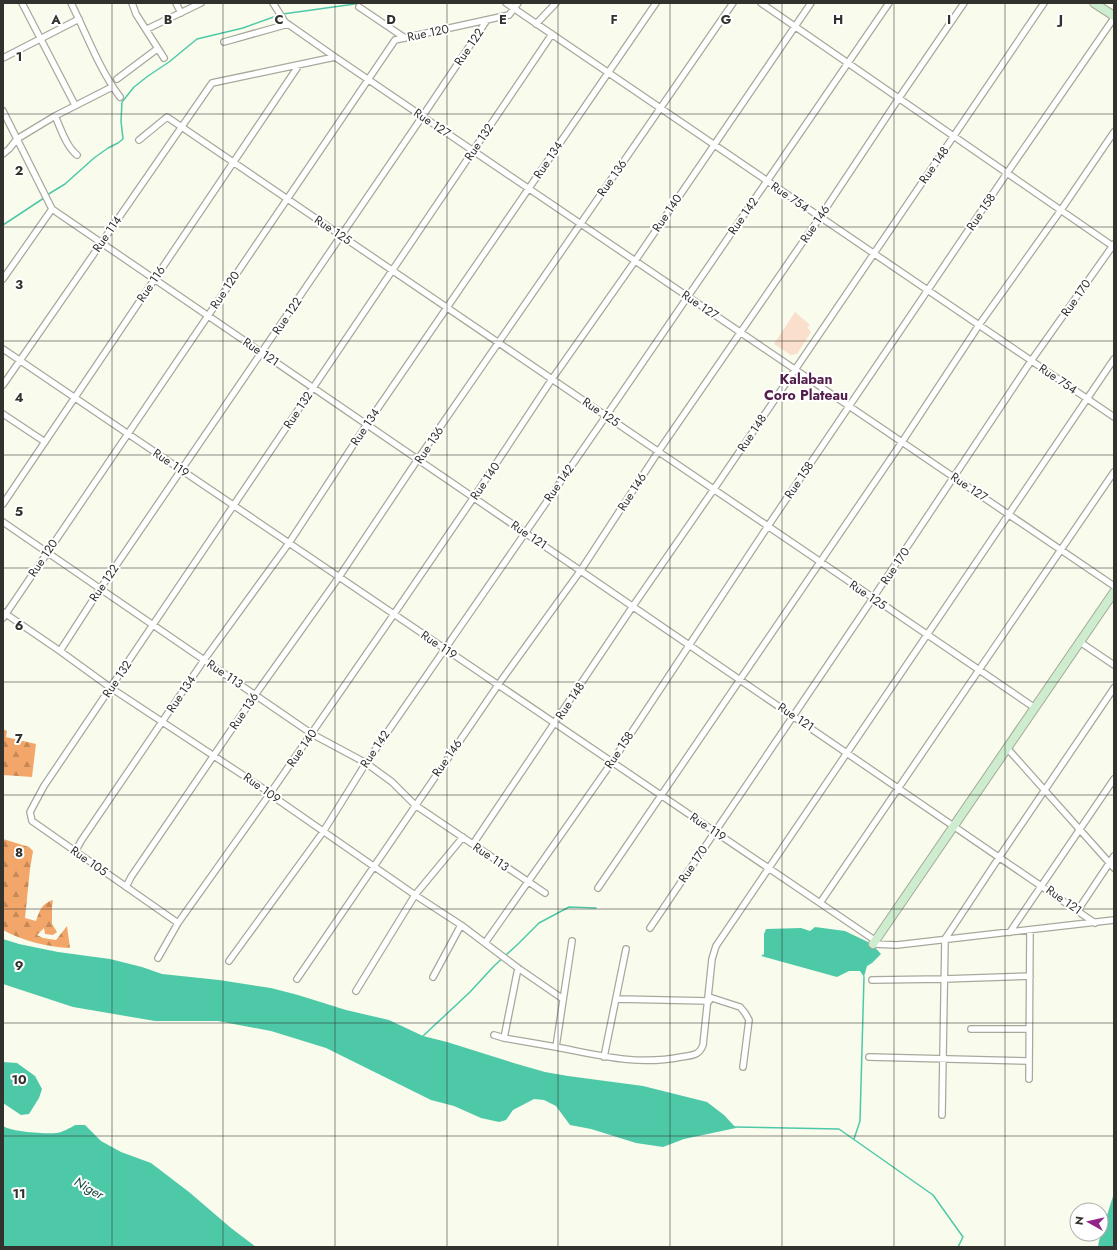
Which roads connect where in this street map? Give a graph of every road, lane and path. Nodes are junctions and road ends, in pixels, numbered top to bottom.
1 (22, 3) edge
2 (71, 3) edge
3 (132, 3) edge
4 (176, 3) edge
5 (201, 3) edge
6 (273, 3) edge
7 (506, 3) edge
8 (518, 3) edge
9 (556, 3) edge
10 (656, 3) edge
11 (733, 3) edge
12 (762, 3) edge
13 (811, 3) edge
14 (889, 3) edge
15 (964, 3) edge
16 (1044, 3) edge
17 (1094, 3) edge
18 (359, 7) dead end
19 (514, 9) junction
20 (181, 13) junction
21 (1114, 17) edge
22 (79, 18) junction
23 (487, 20) junction
24 (285, 22) junction
25 (536, 24) junction
26 (795, 26) junction
27 (147, 29) junction
28 (552, 34) junction
29 (405, 38) junction
30 (41, 39) junction
31 (224, 42) dead end
32 (158, 49) junction
33 (335, 57) junction
34 (3, 58) edge
35 (164, 58) dead end
36 (849, 63) junction
37 (299, 65) junction
38 (608, 73) junction
39 (117, 79) dead end
40 (368, 80) junction
41 (112, 87) junction
42 (120, 97) dead end
43 (899, 98) junction
44 (75, 105) junction
45 (660, 108) junction
46 (3, 111) edge
47 (55, 116) junction
48 (422, 117) junction
49 (182, 127) junction
50 (1114, 132) edge
51 (954, 136) junction
52 (17, 139) junction
53 (139, 140) dead end
54 (714, 145) junction
55 (473, 151) junction
56 (3, 154) edge
57 (77, 156) dead end
58 (233, 162) junction
59 (1007, 172) junction
60 (767, 181) junction
61 (529, 189) junction
62 (287, 199) junction
63 (52, 209) junction
64 (1061, 210) junction
65 (820, 217) junction
66 (580, 224) junction
67 (342, 236) junction
68 (101, 243) junction
69 (1114, 246) edge
70 (873, 253) junction
71 (635, 261) junction
72 (392, 270) junction
73 (3, 279) edge
74 (154, 279) junction
75 (927, 290) junction
76 (688, 296) junction
77 (447, 308) junction
78 (208, 316) junction
79 (979, 325) junction
80 (740, 332) junction
81 (499, 343) junction
82 (3, 349) edge
83 (262, 352) junction
84 (1114, 359) edge
85 (20, 360) junction
86 (1031, 361) junction
87 (795, 370) junction
88 (552, 379) junction
89 (3, 385) edge
90 (313, 388) junction
91 (75, 398) junction
92 (1087, 399) junction
93 (849, 406) junction
94 (3, 414) edge
95 (606, 416) junction
96 (1114, 417) edge
97 (367, 424) junction
98 (128, 433) junction
99 (45, 442) junction
100 (902, 442) junction
101 (658, 452) junction
102 (418, 460) junction
103 (182, 470) junction
104 (1114, 472) edge
105 (954, 477) junction
106 (714, 489) junction
107 (474, 497) junction
108 (3, 504) edge
109 (234, 506) junction
110 (1009, 514) junction
111 (3, 522) edge
112 (768, 526) junction
113 (525, 532) junction
114 (289, 543) junction
115 (1061, 550) junction
116 (47, 552) junction
117 (820, 562) junction
118 (581, 570) junction
119 (339, 577) junction
120 (1114, 586) edge
121 (100, 589) junction
122 (1114, 592) edge
123 (873, 598) junction
124 (633, 606) junction
125 (4, 614) edge
126 (394, 614) junction
127 (153, 625) junction
128 (927, 635) junction
129 (1080, 642) junction
130 (690, 645) junction
131 (445, 648) junction
132 (60, 651) junction
133 (204, 660) junction
134 (1114, 665) edge
135 (979, 670) junction
136 (740, 679) junction
137 (498, 685) junction
138 (111, 688) junction
139 (1114, 688) edge
140 (255, 695) junction
141 (1035, 708) junction
142 (794, 716) junction
143 (162, 722) junction
144 (555, 723) junction
145 (312, 734) junction
146 (1008, 748) junction
147 (847, 752) junction
148 (215, 755) junction
149 (612, 762) junction
150 (366, 763) junction
151 (1114, 779) edge
152 (44, 786) joint
153 (899, 787) junction
154 (1045, 790) junction
155 (270, 793) junction
156 (661, 795) junction
157 (416, 804) junction
158 (954, 826) junction
159 (1080, 830) junction
160 (322, 832) junction
161 (715, 832) junction
162 (463, 837) junction
163 (473, 844) junction
164 (75, 852) junction
165 (1000, 856) junction
166 (1114, 856) edge
167 (1109, 863) junction
168 (374, 867) junction
169 (769, 868) junction
170 (1114, 868) edge
171 (528, 881) junction
172 (1042, 885) junction
173 (126, 887) junction
174 (598, 888) dead end
175 (545, 893) dead end
176 (415, 895) junction
177 (820, 903) junction
178 (1078, 910) junction
179 (1114, 920) edge
180 (178, 923) junction
181 (1095, 923) junction
182 (461, 925) junction
183 (650, 928) dead end
184 (1030, 930) junction
185 (1010, 932) junction
186 (945, 940) junction
187 (572, 941) dead end
188 (485, 943) junction
189 (875, 943) junction
190 (626, 949) dead end
191 (158, 958) dead end
192 (228, 962) dead end
193 (518, 968) junction
194 (1030, 976) junction
195 (433, 977) dead end
196 (297, 979) dead end
197 (944, 979) junction
198 (872, 980) dead end
199 (356, 991) dead end
200 (563, 999) junction
201 (617, 999) junction
202 (709, 999) junction
203 (971, 1029) dead end
204 (1029, 1029) junction
205 (494, 1035) dead end
206 (504, 1038) junction
207 (556, 1047) junction
208 (604, 1057) junction
209 (869, 1057) dead end
210 (943, 1059) junction
211 (1029, 1061) junction
212 (743, 1067) dead end
213 (1029, 1079) dead end
214 (942, 1115) dead end

1 - 30 street
2 - 22 street
3 - 27 street
4 - 20 street
5 - 20 street
6 - 24 street
7 - 19 street, Rue 754
8 - 19 street
9 - 25 street
10 - 38 street, Rue 134
11 - 45 street, Rue 136
12 - 26 street
13 - 26 street, Rue 140
14 - 36 street, Rue 142
15 - 43 street, Rue 146
16 - 51 street, Rue 148
17 - 21 street
18 - 29 street
19 - 23 street, Rue 120
19 - 25 street, Rue 754
20 - 27 street
21 - 59 street, Rue 158
22 - 30 street
22 - 41 street
23 - 29 street, Rue 120
23 - 48 street, Rue 122
24 - 31 street
24 - 33 street, Rue 127
25 - 28 street, Rue 754
26 - 36 street
26 - 54 street, Rue 140
27 - 32 street
28 - 38 street, Rue 754
28 - 55 street, Rue 132
29 - 40 street, Rue 120
30 - 34 street
30 - 44 street
32 - 35 street
32 - 39 street
33 - 37 street
33 - 40 street, Rue 127
36 - 43 street
36 - 60 street, Rue 142
37 - 49 street, Rue 114
37 - 58 street, Rue 116
38 - 45 street, Rue 754
38 - 61 street, Rue 134
40 - 48 street, Rue 127
40 - 62 street, Rue 120
41 - 42 street
41 - 44 street
43 - 51 street
43 - 65 street, Rue 146
44 - 47 street
45 - 54 street, Rue 754
45 - 66 street, Rue 136
46 - 52 street, Rue 121
47 - 52 street
47 - 57 street
48 - 55 street, Rue 127
48 - 67 street, Rue 122
49 - 53 street, Rue 125
49 - 58 street, Rue 125
49 - 68 street, Rue 114
50 - 64 street
51 - 59 street
51 - 70 street, Rue 148
52 - 56 street
52 - 63 street, Rue 121
54 - 60 street, Rue 754
54 - 71 street, Rue 140
55 - 61 street, Rue 127
55 - 72 street, Rue 132
58 - 62 street, Rue 125
58 - 74 street, Rue 116
59 - 64 street
59 - 75 street, Rue 158
60 - 65 street, Rue 754
60 - 76 street, Rue 142
61 - 66 street, Rue 127
61 - 77 street, Rue 134
62 - 67 street, Rue 125
62 - 78 street, Rue 120
63 - 68 street, Rue 121
63 - 73 street
64 - 69 street
64 - 79 street
65 - 70 street, Rue 754
65 - 80 street, Rue 146
66 - 71 street, Rue 127
66 - 81 street, Rue 136
67 - 72 street, Rue 125
67 - 83 street, Rue 122
68 - 74 street, Rue 121
68 - 85 street, Rue 114
69 - 86 street, Rue 170
70 - 75 street, Rue 754
70 - 87 street, Rue 148
71 - 76 street, Rue 127
71 - 88 street, Rue 140
72 - 77 street, Rue 125
72 - 90 street, Rue 132
74 - 78 street, Rue 121
74 - 91 street, Rue 116
75 - 79 street, Rue 754
75 - 93 street, Rue 158
76 - 80 street, Rue 127
76 - 95 street, Rue 142
77 - 81 street, Rue 125
77 - 97 street, Rue 134
78 - 83 street, Rue 121
78 - 98 street, Rue 120
79 - 86 street, Rue 754
79 - 100 street
80 - 87 street, Rue 127
80 - 101 street, Rue 146
81 - 88 street, Rue 125
81 - 102 street, Rue 136
82 - 85 street, Rue 119
83 - 90 street, Rue 121
83 - 103 street, Rue 122
84 - 92 street
85 - 89 street, Rue 114
85 - 91 street, Rue 119
86 - 92 street, Rue 754
86 - 105 street, Rue 170
87 - 93 street, Rue 127
87 - 106 street, Rue 148
88 - 95 street, Rue 125
88 - 107 street, Rue 140
90 - 97 street, Rue 121
90 - 109 street, Rue 132
91 - 98 street, Rue 119
91 - 99 street, Rue 116
92 - 96 street, Rue 754
92 - 110 street
93 - 100 street, Rue 127
93 - 112 street, Rue 158
94 - 99 street
95 - 101 street, Rue 125
95 - 113 street, Rue 142
97 - 102 street, Rue 121
97 - 114 street, Rue 134
98 - 103 street, Rue 119
98 - 116 street, Rue 120
99 - 108 street, Rue 116
100 - 105 street, Rue 127
100 - 117 street
101 - 106 street, Rue 125
101 - 118 street, Rue 146
102 - 107 street, Rue 121
102 - 119 street, Rue 136
103 - 109 street, Rue 119
103 - 121 street, Rue 122
104 - 115 street
105 - 110 street, Rue 127
105 - 123 street, Rue 170
106 - 112 street, Rue 125
106 - 124 street, Rue 148
107 - 113 street, Rue 121
107 - 126 street, Rue 140
109 - 114 street, Rue 119
109 - 127 street, Rue 132
110 - 115 street, Rue 127
110 - 128 street
111 - 116 street, Rue 113
112 - 117 street, Rue 125
112 - 130 street, Rue 158
113 - 118 street, Rue 121
113 - 131 street, Rue 142
114 - 119 street, Rue 119
114 - 133 street, Rue 134
115 - 120 street, Rue 127
115 - 135 street
116 - 121 street, Rue 113
116 - 125 street, Rue 120
117 - 123 street, Rue 125
117 - 136 street
118 - 124 street, Rue 121
118 - 137 street, Rue 146
119 - 126 street, Rue 119
119 - 140 street, Rue 136
121 - 127 street, Rue 113
121 - 132 street, Rue 122
122 - 129 street
123 - 128 street, Rue 125
123 - 142 street, Rue 170
124 - 130 street, Rue 121
124 - 144 street, Rue 148
125 - 132 street, Rue 109
126 - 131 street, Rue 119
126 - 145 street, Rue 140
127 - 133 street, Rue 113
127 - 138 street, Rue 132
128 - 135 street, Rue 125
128 - 147 street
129 - 134 street
129 - 141 street
130 - 136 street, Rue 121
130 - 149 street, Rue 158
131 - 137 street, Rue 119
131 - 150 street, Rue 142
132 - 138 street, Rue 109
133 - 140 street, Rue 113
133 - 143 street, Rue 134
135 - 141 street, Rue 125
135 - 153 street
136 - 142 street, Rue 121
136 - 156 street
137 - 144 street, Rue 119
137 - 157 street, Rue 146
138 - 143 street, Rue 109
138 - 152 street, Rue 132
139 - 154 street
140 - 145 street, Rue 113
140 - 148 street, Rue 136
141 - 146 street
142 - 147 street, Rue 121
142 - 161 street, Rue 170
143 - 148 street, Rue 109
143 - 164 street, Rue 134
144 - 149 street, Rue 119
144 - 163 street, Rue 148
145 - 150 street, Rue 113
145 - 155 street, Rue 140
146 - 154 street
146 - 158 street
147 - 153 street, Rue 121
147 - 169 street
148 - 155 street, Rue 109
148 - 173 street, Rue 136
149 - 156 street, Rue 119
149 - 171 street, Rue 158
150 - 157 street, Rue 113
150 - 160 street, Rue 142
151 - 159 street
152 - 164 street, Rue 105
153 - 158 street, Rue 121
153 - 177 street
154 - 159 street
154 - 165 street
155 - 160 street, Rue 109
155 - 180 street, Rue 140
156 - 161 street, Rue 119
156 - 174 street
157 - 162 street, Rue 113
157 - 168 street, Rue 146
158 - 165 street, Rue 121
158 - 189 street
159 - 167 street
159 - 172 street
160 - 168 street, Rue 109
160 - 192 street, Rue 142
161 - 169 street, Rue 119
161 - 183 street, Rue 170
162 - 163 street, Rue 113
162 - 176 street
163 - 171 street, Rue 113
164 - 173 street, Rue 105
165 - 172 street, Rue 121
165 - 186 street
166 - 167 street
167 - 170 street
167 - 178 street
168 - 176 street, Rue 109
168 - 196 street, Rue 146
169 - 177 street, Rue 119
169 - 202 street
171 - 175 street, Rue 113
171 - 188 street, Rue 158
172 - 178 street, Rue 121
172 - 185 street
173 - 180 street, Rue 105
176 - 182 street, Rue 109
176 - 199 street
177 - 189 street, Rue 119
178 - 181 street, Rue 121
179 - 181 street
180 - 191 street, Rue 140
181 - 184 street
182 - 188 street, Rue 109
182 - 195 street
184 - 185 street
184 - 194 street
185 - 186 street
186 - 189 street
186 - 197 street
187 - 200 street
188 - 193 street, Rue 109
190 - 201 street
193 - 200 street, Rue 109
193 - 206 street
194 - 197 street
194 - 204 street
197 - 198 street
197 - 210 street
200 - 207 street
201 - 202 street
201 - 208 street
202 - 208 street
202 - 212 street
203 - 204 street
204 - 211 street
205 - 206 street
206 - 207 street
207 - 208 street
209 - 210 street
210 - 211 street
210 - 214 street
211 - 213 street

